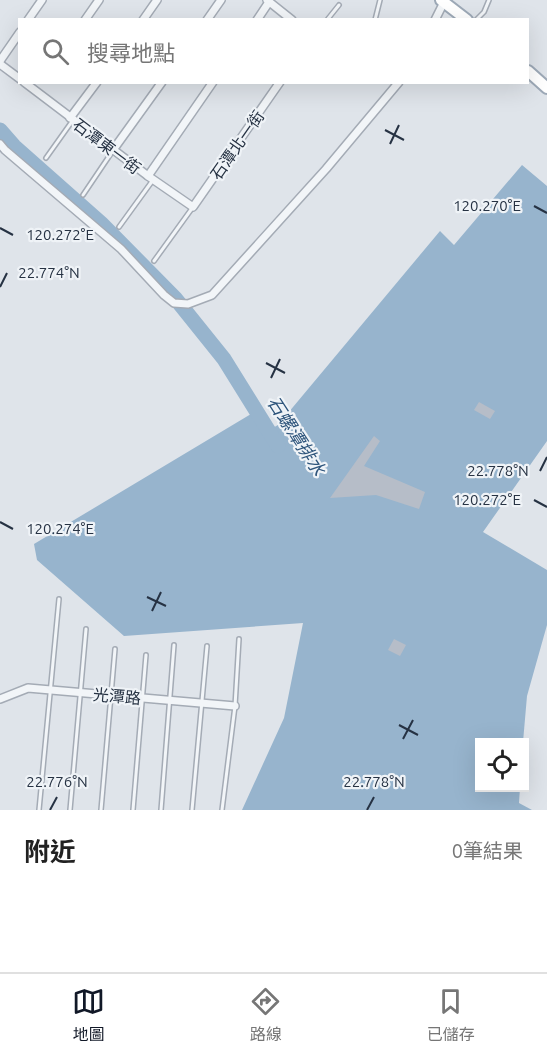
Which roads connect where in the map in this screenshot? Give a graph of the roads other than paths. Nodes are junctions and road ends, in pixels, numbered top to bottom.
1 (42, 0) edge
2 (99, 0) edge
3 (157, 0) edge
4 (221, 0) edge
5 (380, 0) edge
6 (489, 0) edge
7 (443, 1) edge
8 (273, 2) edge
9 (339, 5) dead end
10 (29, 18) edge
11 (86, 18) edge
12 (144, 18) edge
13 (208, 18) edge
14 (259, 18) edge
15 (290, 18) edge
16 (329, 18) edge
17 (376, 18) edge
18 (436, 18) edge
19 (464, 18) edge
20 (478, 18) edge
21 (18, 35) edge
22 (0, 62) edge
23 (529, 72) edge
24 (18, 77) edge
25 (26, 84) edge
26 (39, 84) edge
27 (96, 84) edge
28 (161, 84) edge
29 (212, 84) edge
30 (279, 84) edge
31 (397, 84) edge
32 (547, 88) edge
33 (34, 91) junction
34 (72, 119) junction
35 (0, 144) edge
36 (113, 150) junction
37 (46, 158) dead end
38 (150, 178) junction
39 (83, 195) dead end
40 (193, 207) junction
41 (119, 227) dead end
42 (154, 261) dead end
43 (59, 599) dead end
44 (87, 629) dead end
45 (239, 639) dead end
46 (174, 645) dead end
47 (207, 646) dead end
48 (115, 649) dead end
49 (146, 655) dead end
50 (51, 690) junction
51 (81, 693) junction
52 (111, 695) junction
53 (142, 698) junction
54 (0, 699) edge
55 (170, 701) junction
56 (202, 704) junction
57 (235, 706) junction
58 (39, 810) edge
59 (70, 810) edge
60 (101, 810) edge
61 (133, 810) edge
62 (161, 810) edge
63 (192, 810) edge
64 (222, 810) edge

1 - 10 street
2 - 11 street
3 - 12 street
4 - 13 street
5 - 17 lane
6 - 20 lane
7 - 18 street
7 - 19 main road
8 - 14 street
8 - 15 street
9 - 16 lane
21 - 22 street
22 - 24 street
23 - 32 main road
25 - 33 street, 石潭東一街
26 - 33 street
27 - 34 street
28 - 36 street
29 - 38 street
30 - 40 street, 石潭北一街
31 - 35 street
33 - 34 street, 石潭東一街
34 - 36 street, 石潭東一街
34 - 37 lane
36 - 38 street, 石潭東一街
36 - 39 lane
38 - 40 street, 石潭東一街
38 - 41 lane
40 - 42 lane
43 - 50 lane
44 - 51 lane
45 - 57 lane
46 - 55 lane
47 - 56 lane
48 - 52 lane
49 - 53 lane
50 - 51 street, 光潭路
50 - 54 street, 光潭路
50 - 58 lane
51 - 52 street, 光潭路
51 - 59 lane
52 - 53 street, 光潭路
52 - 60 lane
53 - 55 street, 光潭路
53 - 61 lane
55 - 56 street, 光潭路
55 - 62 lane
56 - 57 street, 光潭路
56 - 63 lane
57 - 64 lane

